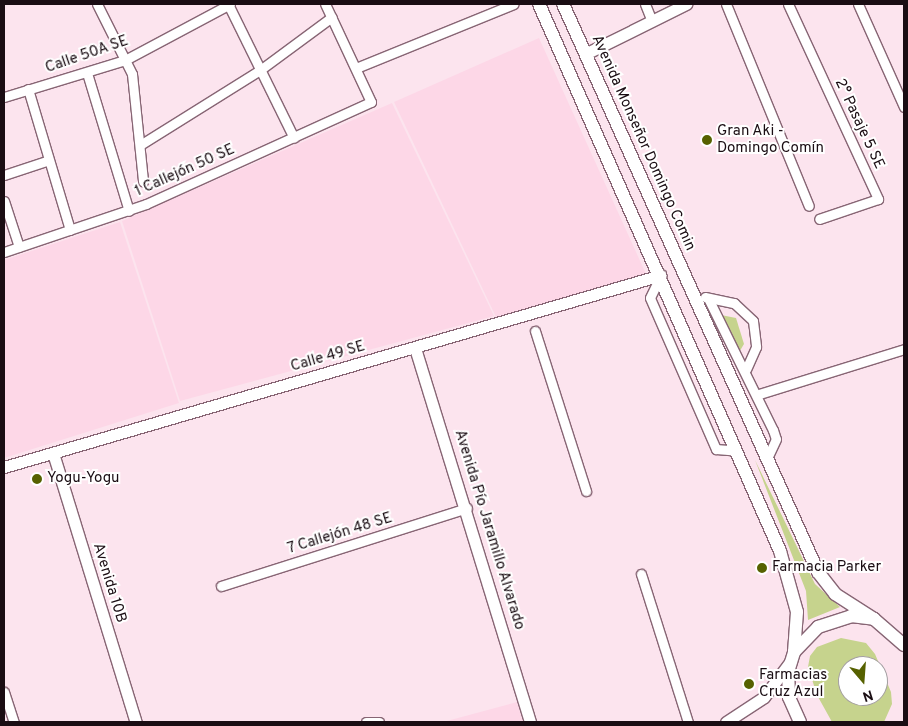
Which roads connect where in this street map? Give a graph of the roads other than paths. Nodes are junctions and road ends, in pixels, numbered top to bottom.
1 (229, 4) edge
2 (325, 4) edge
3 (514, 4) edge
4 (539, 4) edge
5 (563, 4) edge
6 (645, 4) edge
7 (686, 4) edge
8 (726, 4) edge
9 (788, 4) edge
10 (858, 4) edge
11 (101, 5) edge
12 (332, 17) junction
13 (652, 21) junction
14 (586, 54) junction
15 (125, 60) junction
16 (356, 68) junction
17 (260, 70) junction
18 (87, 73) junction
19 (28, 89) junction
20 (4, 97) edge
21 (904, 107) edge
22 (294, 138) junction
23 (140, 145) junction
24 (49, 160) junction
25 (4, 175) edge
26 (143, 181) dead end
27 (4, 201) edge
28 (809, 206) dead end
29 (129, 211) junction
30 (819, 219) dead end
31 (70, 230) junction
32 (19, 247) junction
33 (4, 252) edge
34 (661, 275) junction
35 (693, 295) junction
36 (708, 298) junction
37 (535, 331) dead end
38 (415, 348) junction
39 (904, 349) edge
40 (746, 369) junction
41 (759, 394) junction
42 (737, 451) junction
43 (53, 453) junction
44 (767, 458) junction
45 (4, 467) edge
46 (586, 491) dead end
47 (467, 508) junction
48 (641, 574) dead end
49 (220, 586) dead end
50 (874, 619) junction
51 (888, 626) junction
52 (904, 632) edge
53 (904, 645) edge
54 (792, 656) junction
55 (4, 692) edge
56 (14, 722) edge
57 (136, 722) edge
58 (366, 722) edge
59 (379, 722) edge
60 (530, 722) edge
61 (688, 722) edge
62 (726, 722) edge
63 (800, 722) edge

1 - 15 street, Calle 50A SE
1 - 17 street
2 - 12 street
3 - 16 street
4 - 34 main road
5 - 14 main road, Avenida Monseñor Domingo Comin
6 - 13 street
7 - 13 street
8 - 28 street
9 - 30 street, 2° Pasaje 5 SE
10 - 21 street
11 - 15 street
12 - 16 street
12 - 17 street
13 - 14 street
14 - 35 main road, Avenida Monseñor Domingo Comin
15 - 18 street, Calle 50A SE
15 - 23 street
16 - 22 street, 1 Callejón 50 SE
17 - 22 street
17 - 23 street
18 - 19 street, Calle 50A SE
18 - 29 street
19 - 20 street, Calle 50A SE
19 - 24 street
22 - 29 street, 1 Callejón 50 SE
23 - 26 street
24 - 25 street
24 - 31 street
27 - 32 street
29 - 31 street, 1 Callejón 50 SE
31 - 32 street, 1 Callejón 50 SE
32 - 33 street, 1 Callejón 50 SE
34 - 38 street, Calle 49 SE
34 - 42 main road
34 - 42 street
35 - 36 street
35 - 44 main road, Avenida Monseñor Domingo Comin
36 - 40 street
36 - 40 street
37 - 46 street
38 - 43 street, Calle 49 SE
38 - 47 street, Avenida Pío Jaramillo Alvarado
39 - 41 street
40 - 41 street
41 - 44 street
42 - 54 main road
43 - 45 street, Calle 49 SE
43 - 57 street, Avenida 10B
44 - 50 main road, Avenida Monseñor Domingo Comin
47 - 49 street, 7 Callejón 48 SE
47 - 60 street, Avenida Pío Jaramillo Alvarado
48 - 61 street
50 - 51 main road
50 - 54 main road
51 - 52 main road
51 - 53 main road
54 - 62 street
54 - 63 main road
55 - 56 street
58 - 59 street

